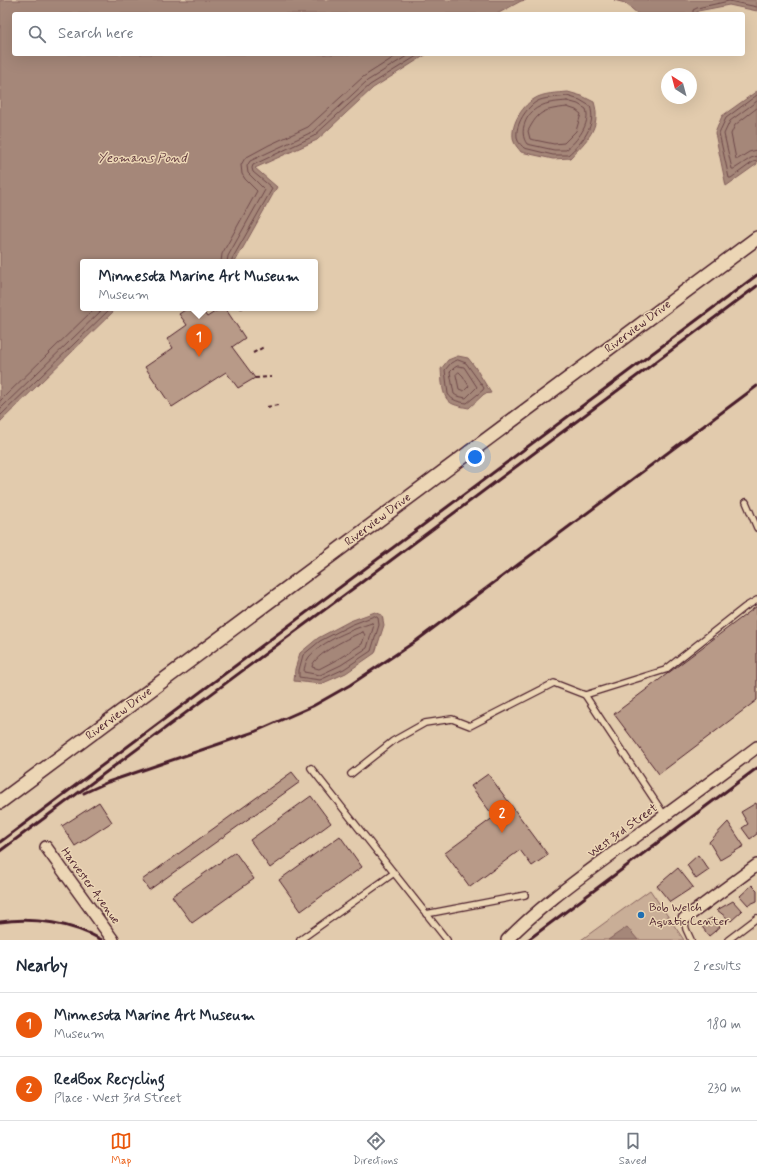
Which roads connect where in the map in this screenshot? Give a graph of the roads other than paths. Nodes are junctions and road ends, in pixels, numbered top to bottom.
1 (757, 238) edge
2 (746, 502) dead end
3 (757, 528) edge
4 (757, 600) edge
5 (585, 695) junction
6 (757, 746) edge
7 (311, 768) dead end
8 (351, 774) dead end
9 (0, 802) edge
10 (664, 816) junction
11 (46, 847) dead end
12 (757, 865) edge
13 (394, 873) junction
14 (525, 895) dead end
15 (426, 914) junction
16 (757, 918) edge
17 (684, 919) joint
18 (113, 940) edge
19 (300, 940) edge
20 (447, 940) edge
21 (507, 940) edge
22 (691, 940) edge
23 (728, 940) edge

1 - 9 street, Riverview Drive
2 - 3 lane
4 - 5 lane
5 - 8 lane
5 - 10 lane
6 - 10 street, West 3rd Street
7 - 13 lane
10 - 21 street, West 3rd Street
11 - 18 street, Harvester Avenue
12 - 17 street
13 - 15 lane
13 - 19 lane
14 - 15 lane
15 - 20 lane
16 - 23 lane
17 - 22 lane

